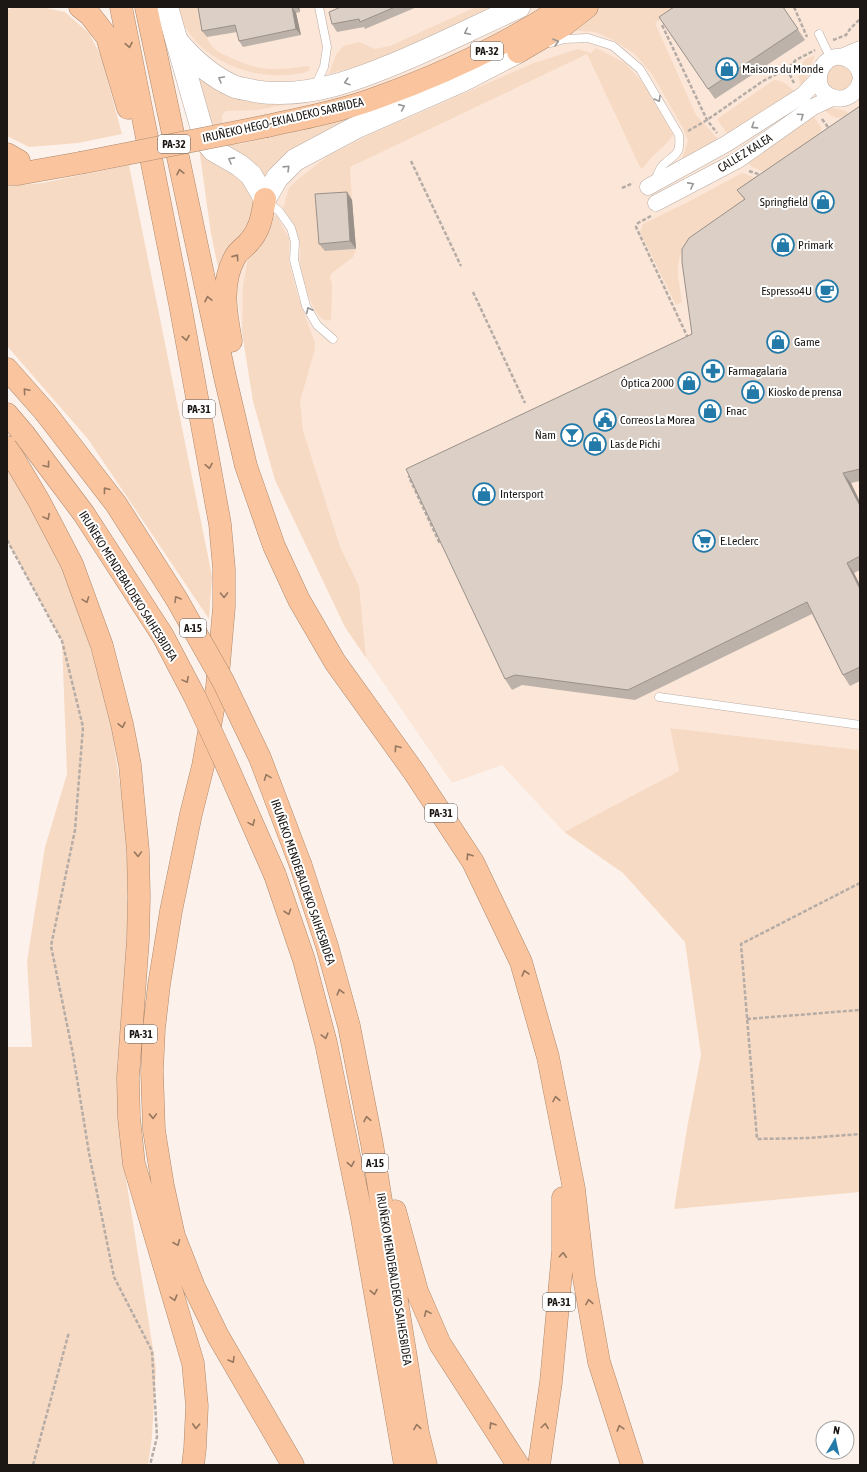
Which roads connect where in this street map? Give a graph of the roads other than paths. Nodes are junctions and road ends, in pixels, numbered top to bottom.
1 (80, 7) edge
2 (121, 7) edge
3 (146, 7) edge
4 (167, 7) edge
5 (319, 7) edge
6 (519, 7) edge
7 (546, 7) edge
8 (563, 7) edge
9 (588, 7) edge
10 (819, 34) dead end
11 (177, 42) junction
12 (860, 48) edge
13 (518, 52) junction
14 (836, 58) junction
15 (860, 74) edge
16 (819, 78) junction
17 (860, 83) edge
18 (313, 90) junction
19 (832, 98) junction
20 (266, 122) junction
21 (10, 162) edge
22 (646, 184) joint
23 (265, 199) junction
24 (656, 203) dead end
25 (180, 304) junction
26 (333, 339) dead end
27 (7, 369) edge
28 (7, 414) edge
29 (15, 440) edge
30 (262, 513) junction
31 (659, 697) dead end
32 (860, 725) edge
33 (191, 814) junction
34 (563, 1137) junction
35 (372, 1144) junction
36 (148, 1207) junction
37 (515, 1462) edge
38 (193, 1465) edge
39 (293, 1465) edge
40 (405, 1465) edge
41 (426, 1465) edge
42 (539, 1465) edge
43 (632, 1465) edge

1 - 25 highway
2 -> 25 highway, PA-31
30 -> 3 highway, PA-31
4 - 11 street
5 - 18 lane
6 -> 18 street
7 - 20 highway, IRUÑEKO HEGO-EKIALDEKO SARBIDEA / PA-32
8 - 20 highway, IRUÑEKO HEGO-EKIALDEKO SARBIDEA / PA-32
9 - 13 highway
10 - 14 lane
18 -> 11 street
23 -> 11 street
12 - 14 street
13 -> 22 lane
23 -> 13 street
14 - 15 street
14 - 16 street, CALLE Z KALEA
16 - 19 street
16 -> 22 street, CALLE Z KALEA
17 - 19 street, CALLE Z KALEA
24 -> 19 street, CALLE Z KALEA
20 - 21 highway, IRUÑEKO HEGO-EKIALDEKO SARBIDEA / PA-32, bridge
26 -> 23 lane
30 -> 23 highway
25 -> 33 highway, PA-31
35 -> 27 highway, IRUÑEKO MENDEBALDEKO SAIHESBIDEA / A-15, bridge
28 - 29 highway, IRUÑEKO MENDEBALDEKO SAIHESBIDEA / A-15
29 -> 36 highway
29 -> 40 highway, IRUÑEKO MENDEBALDEKO SAIHESBIDEA / A-15, bridge
34 -> 30 highway, PA-31
31 - 32 lane
33 - 36 highway, PA-31
33 -> 39 highway
42 -> 34 highway, PA-31
43 -> 34 highway
37 -> 35 highway
41 -> 35 highway, IRUÑEKO MENDEBALDEKO SAIHESBIDEA / A-15
36 -> 38 highway, PA-31

